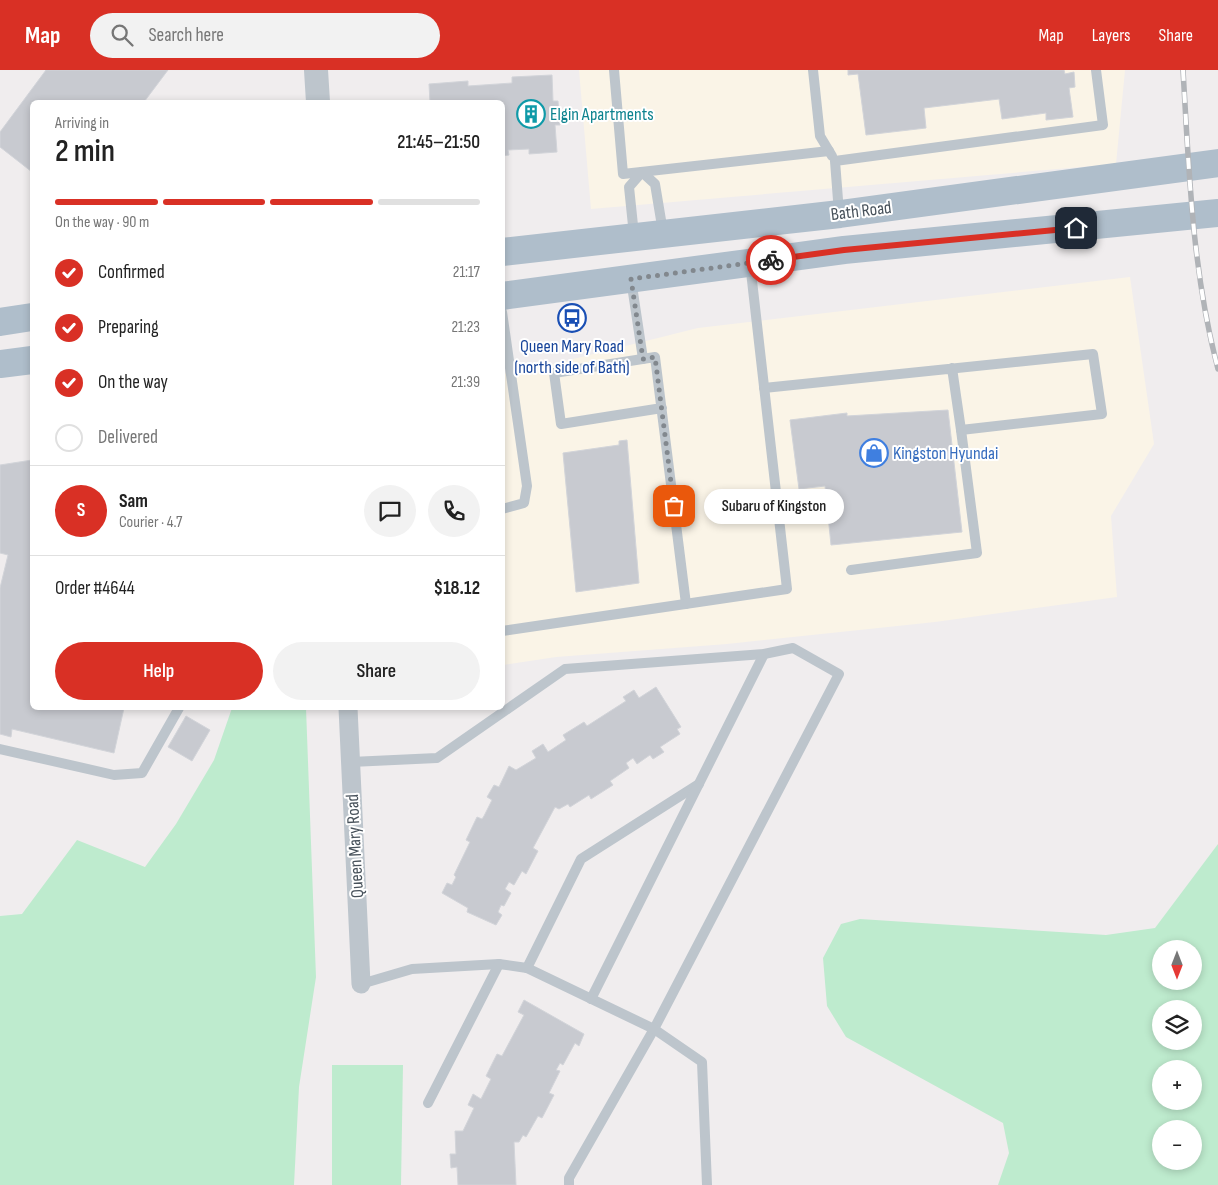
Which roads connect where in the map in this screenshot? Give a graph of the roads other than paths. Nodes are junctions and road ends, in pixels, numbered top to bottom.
1 (316, 70) edge
2 (614, 70) edge
3 (813, 70) edge
4 (1096, 70) edge
5 (318, 100) edge
6 (829, 151) junction
7 (835, 161) junction
8 (1218, 163) edge
9 (642, 172) junction
10 (1218, 213) edge
11 (840, 214) junction
12 (663, 233) junction
13 (635, 238) junction
14 (844, 250) junction
15 (505, 252) edge
16 (750, 263) junction
17 (631, 279) junction
18 (505, 296) edge
19 (30, 317) edge
20 (0, 322) edge
21 (505, 333) edge
22 (643, 359) junction
23 (30, 360) edge
24 (0, 364) edge
25 (952, 368) junction
26 (764, 388) junction
27 (662, 408) junction
28 (961, 430) junction
29 (505, 508) edge
30 (851, 570) dead end
31 (686, 604) junction
32 (505, 631) edge
33 (764, 654) junction
34 (179, 710) edge
35 (348, 710) edge
36 (0, 749) edge
37 (351, 762) junction
38 (699, 784) junction
39 (499, 964) junction
40 (527, 968) junction
41 (361, 984) joint
42 (592, 999) junction
43 (654, 1029) junction
44 (428, 1103) dead end
45 (569, 1185) edge
46 (707, 1185) edge

1 - 5 street
2 - 9 lane
3 - 6 lane
4 - 7 lane
6 - 7 lane
6 - 9 lane
7 - 11 lane
8 - 11 main road, Bath Road
9 - 12 lane
9 - 13 lane
10 - 14 main road, Bath Road
11 - 12 main road, Bath Road
11 - 14 main road
12 - 13 main road, Bath Road
13 - 15 main road, Bath Road
14 - 16 main road, Bath Road
16 - 17 main road, Bath Road
16 - 26 lane
17 - 18 main road, Bath Road
17 - 22 lane
19 - 20 main road
21 - 29 lane
22 - 27 lane
22 - 27 lane
23 - 24 main road
25 - 26 lane
25 - 28 lane
25 - 28 lane
26 - 31 lane
27 - 31 lane
28 - 30 lane
31 - 32 lane
33 - 37 lane
33 - 38 lane
33 - 43 lane
34 - 36 lane
35 - 37 street, Queen Mary Road
37 - 41 street, Queen Mary Road
38 - 40 lane
38 - 42 lane
39 - 40 lane
39 - 41 lane
39 - 44 lane
40 - 42 lane
42 - 43 lane
43 - 45 lane
43 - 46 lane

